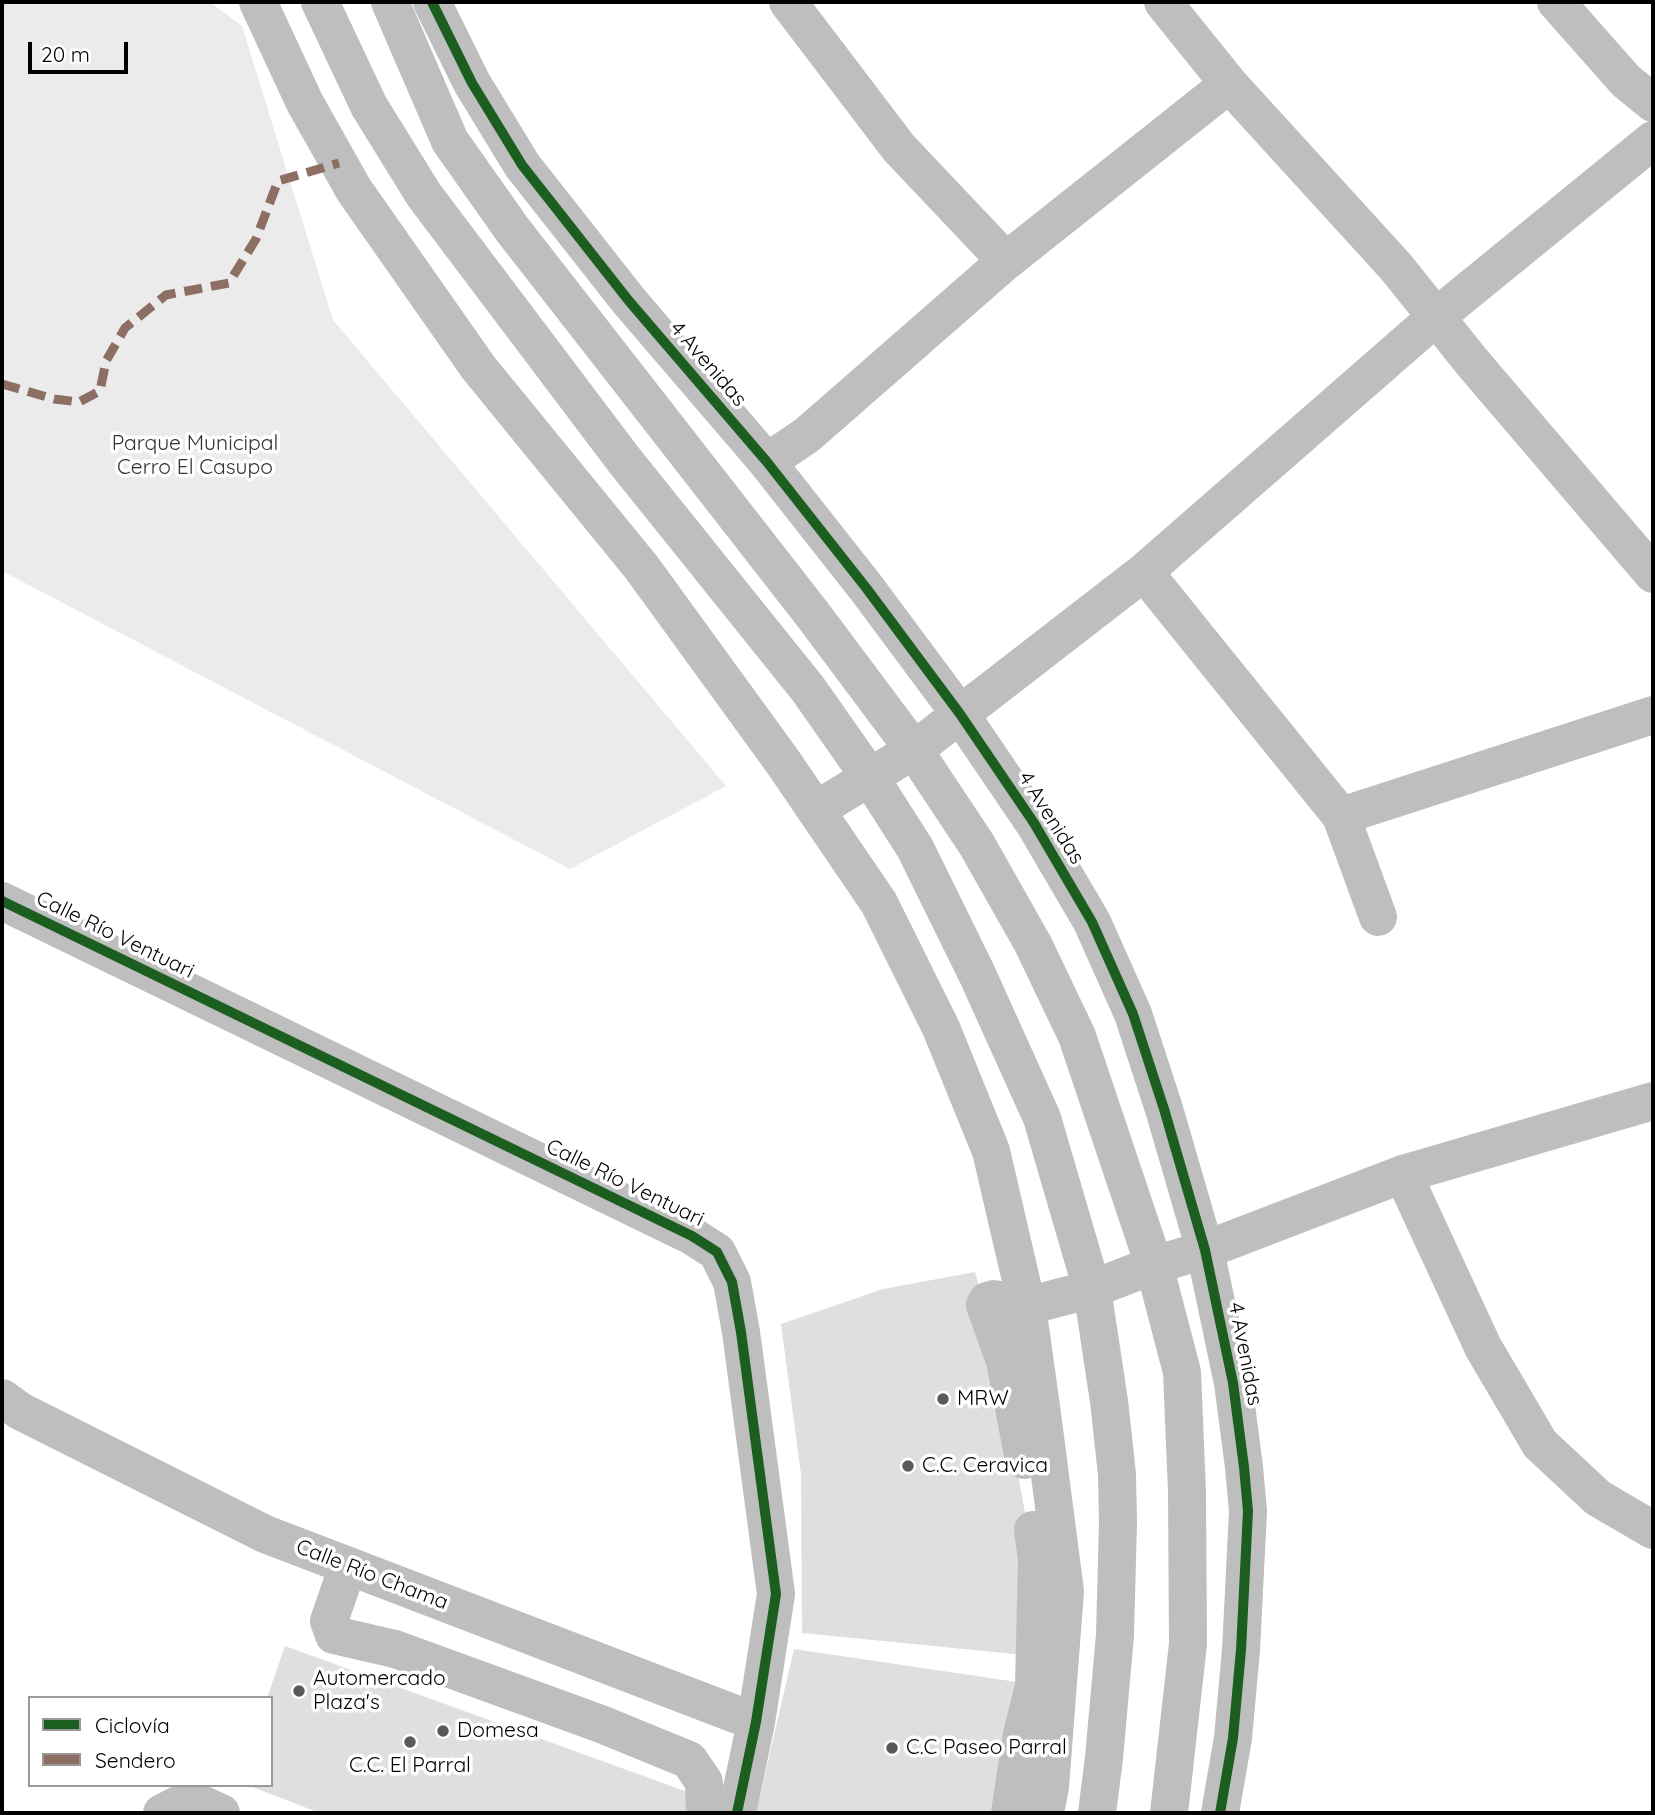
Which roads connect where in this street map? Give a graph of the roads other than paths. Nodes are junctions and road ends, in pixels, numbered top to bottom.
1 (258, 2) edge
2 (320, 2) edge
3 (390, 2) edge
4 (432, 2) edge
5 (788, 2) edge
6 (1163, 2) edge
7 (1556, 2) edge
8 (1229, 84) junction
9 (1653, 103) edge
10 (1653, 140) edge
11 (1006, 261) junction
12 (1436, 317) junction
13 (767, 462) junction
14 (1144, 572) junction
15 (1653, 574) edge
16 (960, 714) junction
17 (1653, 715) edge
18 (914, 750) junction
19 (869, 776) junction
20 (816, 810) junction
21 (1341, 817) junction
22 (2, 901) edge
23 (1378, 917) dead end
24 (1653, 1101) edge
25 (1403, 1174) junction
26 (1205, 1250) junction
27 (1154, 1265) junction
28 (1092, 1289) junction
29 (1027, 1306) junction
30 (2, 1398) edge
31 (1653, 1530) edge
32 (348, 1566) junction
33 (756, 1722) junction
34 (162, 1813) edge
35 (221, 1813) edge
36 (705, 1813) edge
37 (737, 1813) edge
38 (1010, 1813) edge
39 (1045, 1813) edge
40 (1097, 1813) edge
41 (1168, 1813) edge
42 (1220, 1813) edge

1 - 20 street
2 - 19 street
3 - 18 street
4 - 13 street, 4 Avenidas
5 - 11 street
6 - 8 street
7 - 9 street
8 - 11 street
8 - 12 street
10 - 12 street
11 - 13 street
12 - 14 street
12 - 15 street
13 - 16 street, 4 Avenidas
14 - 16 street
14 - 21 street
16 - 18 street
16 - 26 street, 4 Avenidas
17 - 21 street
18 - 19 street
18 - 27 street
19 - 20 street
19 - 28 street
20 - 29 street
21 - 23 street
22 - 33 street, Calle Río Ventuari
24 - 25 street
25 - 26 street
25 - 31 street
26 - 27 street
26 - 42 street, 4 Avenidas
27 - 28 street
27 - 41 street
28 - 29 street
28 - 40 street
29 - 38 street
29 - 39 street
30 - 32 street, Calle Río Chama
32 - 33 street, Calle Río Chama
32 - 36 street
33 - 37 street, Calle Río Ventuari
34 - 35 street

